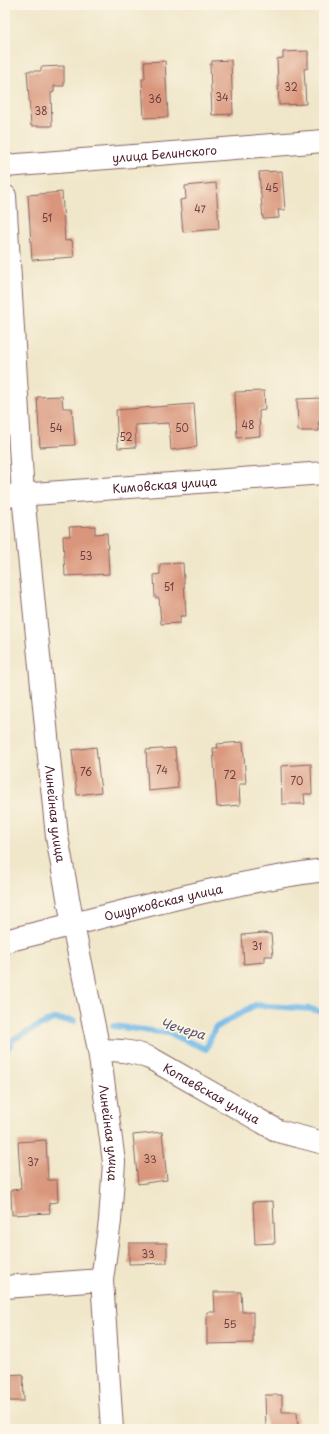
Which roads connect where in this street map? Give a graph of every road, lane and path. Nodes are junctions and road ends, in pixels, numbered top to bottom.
1 (324, 141) edge
2 (5, 166) edge
3 (5, 196) edge
4 (324, 473) edge
5 (14, 496) edge
6 (324, 870) edge
7 (73, 925) junction
8 (5, 941) edge
9 (99, 1050) junction
10 (324, 1143) edge
11 (102, 1280) junction
12 (5, 1287) edge
13 (112, 1429) edge

1 - 2 street, улица Белинского
3 - 5 street, Линейная улица
4 - 5 street, Кимовская улица
5 - 7 street, Линейная улица
6 - 7 street, Ошурковская улица
7 - 8 street, Ошурковская улица
7 - 9 street, Линейная улица
9 - 10 street, Копаевская улица
9 - 11 street, Линейная улица
11 - 12 street
11 - 13 street, Линейная улица

